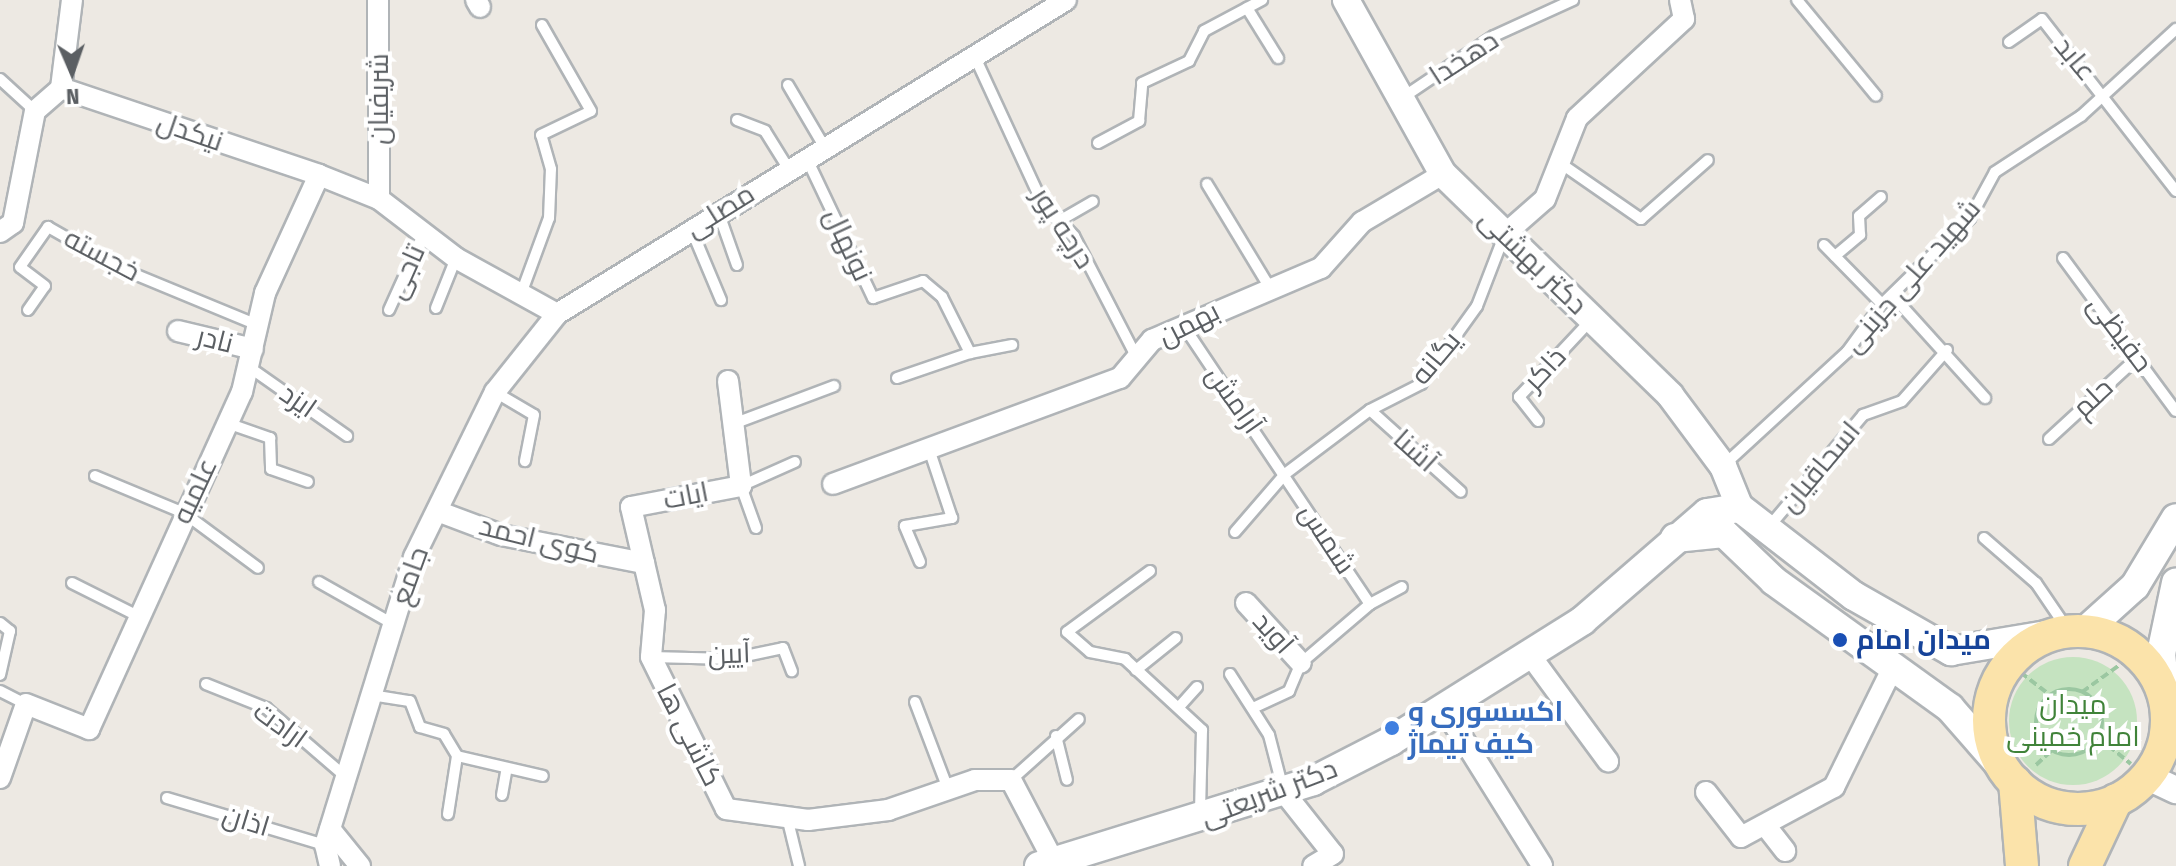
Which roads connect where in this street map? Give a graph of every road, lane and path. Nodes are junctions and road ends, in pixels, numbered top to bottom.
1 (72, 0) edge
2 (1066, 0) edge
3 (1262, 0) edge
4 (1346, 0) edge
5 (1573, 0) edge
6 (1680, 0) edge
7 (1797, 0) edge
8 (383, 3) edge
9 (1247, 8) junction
10 (542, 25) dead end
11 (2176, 29) edge
12 (2009, 42) dead end
13 (973, 53) junction
14 (1278, 58) dead end
15 (0, 79) edge
16 (788, 85) dead end
17 (61, 88) junction
18 (2104, 93) junction
19 (1876, 96) dead end
20 (1401, 99) junction
21 (35, 111) junction
22 (737, 120) dead end
23 (1098, 143) dead end
24 (824, 146) junction
25 (1708, 160) dead end
26 (797, 162) junction
27 (1563, 165) junction
28 (1443, 174) junction
29 (319, 175) junction
30 (1207, 184) dead end
31 (2176, 191) edge
32 (1881, 197) dead end
33 (379, 199) junction
34 (1093, 201) dead end
35 (718, 212) junction
36 (1059, 221) junction
37 (691, 229) junction
38 (0, 232) edge
39 (424, 233) junction
40 (1505, 234) junction
41 (1824, 245) dead end
42 (1835, 256) junction
43 (456, 258) junction
44 (2063, 258) dead end
45 (737, 265) dead end
46 (1270, 288) junction
47 (521, 294) junction
48 (1892, 295) junction
49 (721, 300) dead end
50 (1882, 304) junction
51 (436, 308) dead end
52 (28, 310) dead end
53 (389, 310) dead end
54 (557, 314) junction
55 (1592, 319) junction
56 (258, 325) junction
57 (1183, 325) junction
58 (178, 331) dead end
59 (1012, 345) dead end
60 (1947, 350) junction
61 (970, 353) junction
62 (251, 358) junction
63 (1137, 358) junction
64 (2137, 358) junction
65 (897, 378) dead end
66 (728, 381) dead end
67 (834, 386) dead end
68 (495, 392) junction
69 (1985, 398) dead end
70 (1370, 410) junction
71 (2176, 411) edge
72 (1538, 421) dead end
73 (227, 423) junction
74 (733, 424) junction
75 (347, 436) dead end
76 (2049, 439) dead end
77 (929, 449) junction
78 (525, 461) dead end
79 (795, 462) dead end
80 (1723, 466) junction
81 (1285, 474) junction
82 (95, 476) dead end
83 (308, 482) dead end
84 (833, 484) dead end
85 (741, 486) junction
86 (1461, 492) dead end
87 (631, 507) joint
88 (1740, 508) junction
89 (437, 511) junction
90 (184, 513) junction
91 (2176, 518) edge
92 (756, 528) dead end
93 (1768, 528) junction
94 (1235, 532) dead end
95 (1674, 538) junction
96 (1984, 538) dead end
97 (920, 562) dead end
98 (644, 563) junction
99 (258, 568) dead end
100 (1150, 571) dead end
101 (319, 582) dead end
102 (72, 583) dead end
103 (2176, 584) edge
104 (1402, 587) dead end
105 (1246, 603) dead end
106 (1370, 604) junction
107 (136, 615) junction
108 (0, 623) edge
109 (393, 624) junction
110 (2070, 633) junction
111 (1176, 638) dead end
112 (2136, 653) junction
113 (1530, 655) junction
114 (651, 657) junction
115 (1301, 663) junction
116 (2009, 663) junction
117 (1893, 667) junction
118 (1136, 670) junction
119 (792, 671) dead end
120 (1230, 674) dead end
121 (0, 675) edge
122 (206, 684) dead end
123 (1197, 687) dead end
124 (0, 691) edge
125 (2082, 692) junction
126 (371, 695) junction
127 (2050, 695) junction
128 (915, 702) dead end
129 (26, 704) junction
130 (1179, 707) junction
131 (1253, 708) junction
132 (1445, 710) junction
133 (1079, 719) dead end
134 (2169, 719) edge
135 (1056, 736) junction
136 (2099, 738) junction
137 (457, 756) junction
138 (1608, 761) dead end
139 (507, 768) junction
140 (543, 776) dead end
141 (2010, 776) junction
142 (346, 777) junction
143 (0, 778) edge
144 (1011, 780) junction
145 (1067, 780) dead end
146 (2162, 783) edge
147 (948, 789) junction
148 (1283, 791) junction
149 (1706, 792) dead end
150 (502, 795) dead end
151 (167, 798) dead end
152 (2116, 800) junction
153 (448, 814) dead end
154 (787, 817) junction
155 (1200, 819) junction
156 (1765, 825) junction
157 (327, 837) junction
158 (1785, 851) dead end
159 (1046, 864) edge
160 (1542, 865) edge
161 (330, 866) edge
162 (360, 866) edge
163 (799, 866) edge
164 (1313, 866) edge
165 (2022, 866) edge
166 (2085, 866) edge

1 - 17 street
2 - 13 street, مصلی
3 - 9 lane
4 - 20 street, دکتر بهشتی
5 - 20 lane, دهخدا
6 - 27 street
7 - 19 lane
8 - 33 street, شریفیان
9 - 14 lane
9 - 23 lane
10 - 47 lane
11 - 18 lane, شهید علی جزینی
12 - 18 lane, عابد
13 - 24 street, مصلی
13 - 36 lane, درچه پور
15 - 21 lane
16 - 24 lane
17 - 21 street
17 - 29 street, نیکدل
18 - 31 lane
18 - 48 lane, شهید علی جزینی
20 - 28 street, دکتر بهشتی
21 - 38 street
22 - 26 lane
24 - 26 street, مصلی
25 - 27 lane
26 - 35 street, مصلی
26 - 61 lane, نونهال
27 - 40 street
28 - 40 street, دکتر بهشتی
28 - 46 street, بهمن
29 - 33 street
29 - 56 street, علمیه
30 - 46 lane
32 - 42 lane
33 - 39 street
34 - 36 lane
35 - 37 street, مصلی
35 - 45 lane
36 - 63 lane, درچه پور
37 - 49 lane
37 - 54 street, مصلی
39 - 43 street
39 - 53 lane, تاجی
40 - 55 street, دکتر بهشتی
40 - 70 lane, یگانه
41 - 42 lane
42 - 50 lane
43 - 47 street
43 - 51 lane
44 - 64 lane, حفیظی
46 - 57 street, بهمن
47 - 54 street
48 - 50 lane, شهید علی جزینی
48 - 60 lane
50 - 80 lane, شهید علی جزینی
52 - 56 lane, خجسته
54 - 68 street, جامع
55 - 72 lane, ذاکر
55 - 80 street, دکتر بهشتی
56 - 62 street, علمیه
57 - 63 street, بهمن
57 - 81 lane, آرامش
58 - 62 street, نادر
59 - 61 lane
60 - 69 lane
60 - 93 lane, اسحاقیان
61 - 65 lane
62 - 73 street, علمیه
62 - 75 lane, ایزد
63 - 77 street, بهمن
64 - 71 lane, حفیظی
64 - 76 lane, حلم
66 - 74 street, ایات
67 - 74 lane
68 - 78 lane
68 - 89 street, جامع
70 - 81 lane, یگانه
70 - 86 lane, آشنا
73 - 83 lane
73 - 90 street, علمیه
74 - 85 street, ایات
77 - 84 street, بهمن
77 - 97 lane
79 - 85 lane, ایات
80 - 88 street, دکتر بهشتی
81 - 94 lane, یگانه
81 - 106 lane, شمس
82 - 90 lane
85 - 87 street, ایات
85 - 92 lane, ایات
87 - 98 street, کاشی ها
88 - 93 main road
88 - 95 main road, دکتر شریعتی
89 - 98 street, کوی احمد
89 - 109 street, جامع
90 - 99 lane
90 - 107 street, علمیه
91 - 110 main road
93 - 110 main road
95 - 113 main road, دکتر شریعتی
95 - 117 main road
96 - 110 lane
98 - 114 street, کاشی ها
100 - 118 lane
101 - 109 lane
102 - 107 lane
103 - 134 main road
104 - 106 lane, شمس
105 - 115 street, آوید
106 - 115 lane, شمس
107 - 129 street, علمیه
108 - 121 lane
109 - 126 street, جامع
110 - 112 main road
110 - 116 main road
111 - 118 lane
112 - 125 path
112 - 134 main road
113 - 132 main road, دکتر شریعتی
113 - 138 street
114 - 119 lane, آیین
114 - 154 street, کاشی ها
115 - 131 lane, شمس
116 - 127 path
116 - 141 main road
117 - 141 main road
117 - 156 street
118 - 130 lane
120 - 131 lane
122 - 142 lane, ارادت
123 - 130 lane
124 - 129 lane
125 - 127 path
125 - 136 path
126 - 137 lane
126 - 142 street, جامع
127 - 136 path
128 - 147 lane
129 - 143 street
130 - 155 lane
131 - 148 lane
132 - 148 main road, دکتر شریعتی
132 - 160 street
133 - 135 lane
134 - 146 main road
135 - 144 lane
135 - 145 lane
136 - 146 path
137 - 139 lane
137 - 153 lane
139 - 140 lane
139 - 150 lane
141 - 152 main road
141 - 165 main road
142 - 157 street, جامع
144 - 147 street, کاشی ها
144 - 159 street
146 - 152 main road
147 - 154 street, کاشی ها
148 - 155 main road, دکتر شریعتی
148 - 164 street
149 - 156 street
151 - 157 lane, اذان
152 - 166 main road
154 - 163 lane
155 - 159 main road, دکتر شریعتی
156 - 158 street
157 - 161 street
157 - 162 street

